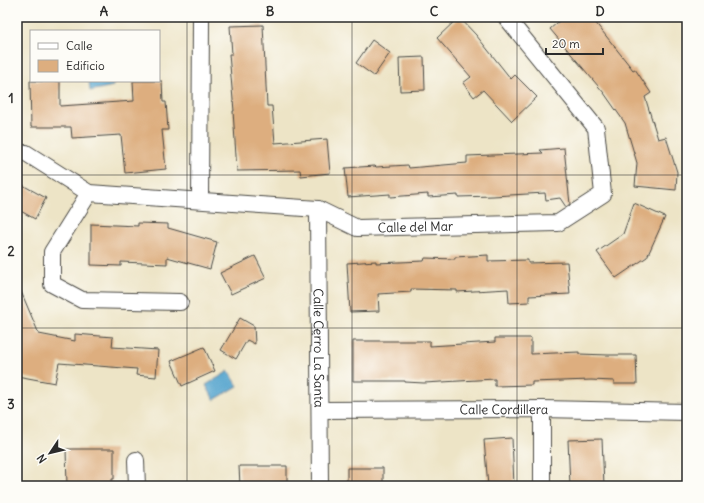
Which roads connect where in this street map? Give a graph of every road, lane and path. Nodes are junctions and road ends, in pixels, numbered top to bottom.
1 (201, 17) edge
2 (506, 17) edge
3 (26, 153) dead end
4 (89, 193) junction
5 (200, 200) junction
6 (318, 209) junction
7 (180, 302) dead end
8 (542, 409) junction
9 (320, 410) junction
10 (687, 412) edge
11 (136, 460) dead end
12 (137, 486) edge
13 (320, 486) edge
14 (542, 486) edge

1 - 5 street
2 - 6 street, Calle del Mar
3 - 4 street, Calle del Mar
4 - 5 street, Calle del Mar
4 - 7 street
5 - 6 street, Calle del Mar
6 - 9 street, Calle Cerro La Santa
8 - 9 street, Calle Cordillera
8 - 10 street, Calle Cordillera
8 - 14 street
9 - 13 street, Calle Cerro La Santa
11 - 12 street

